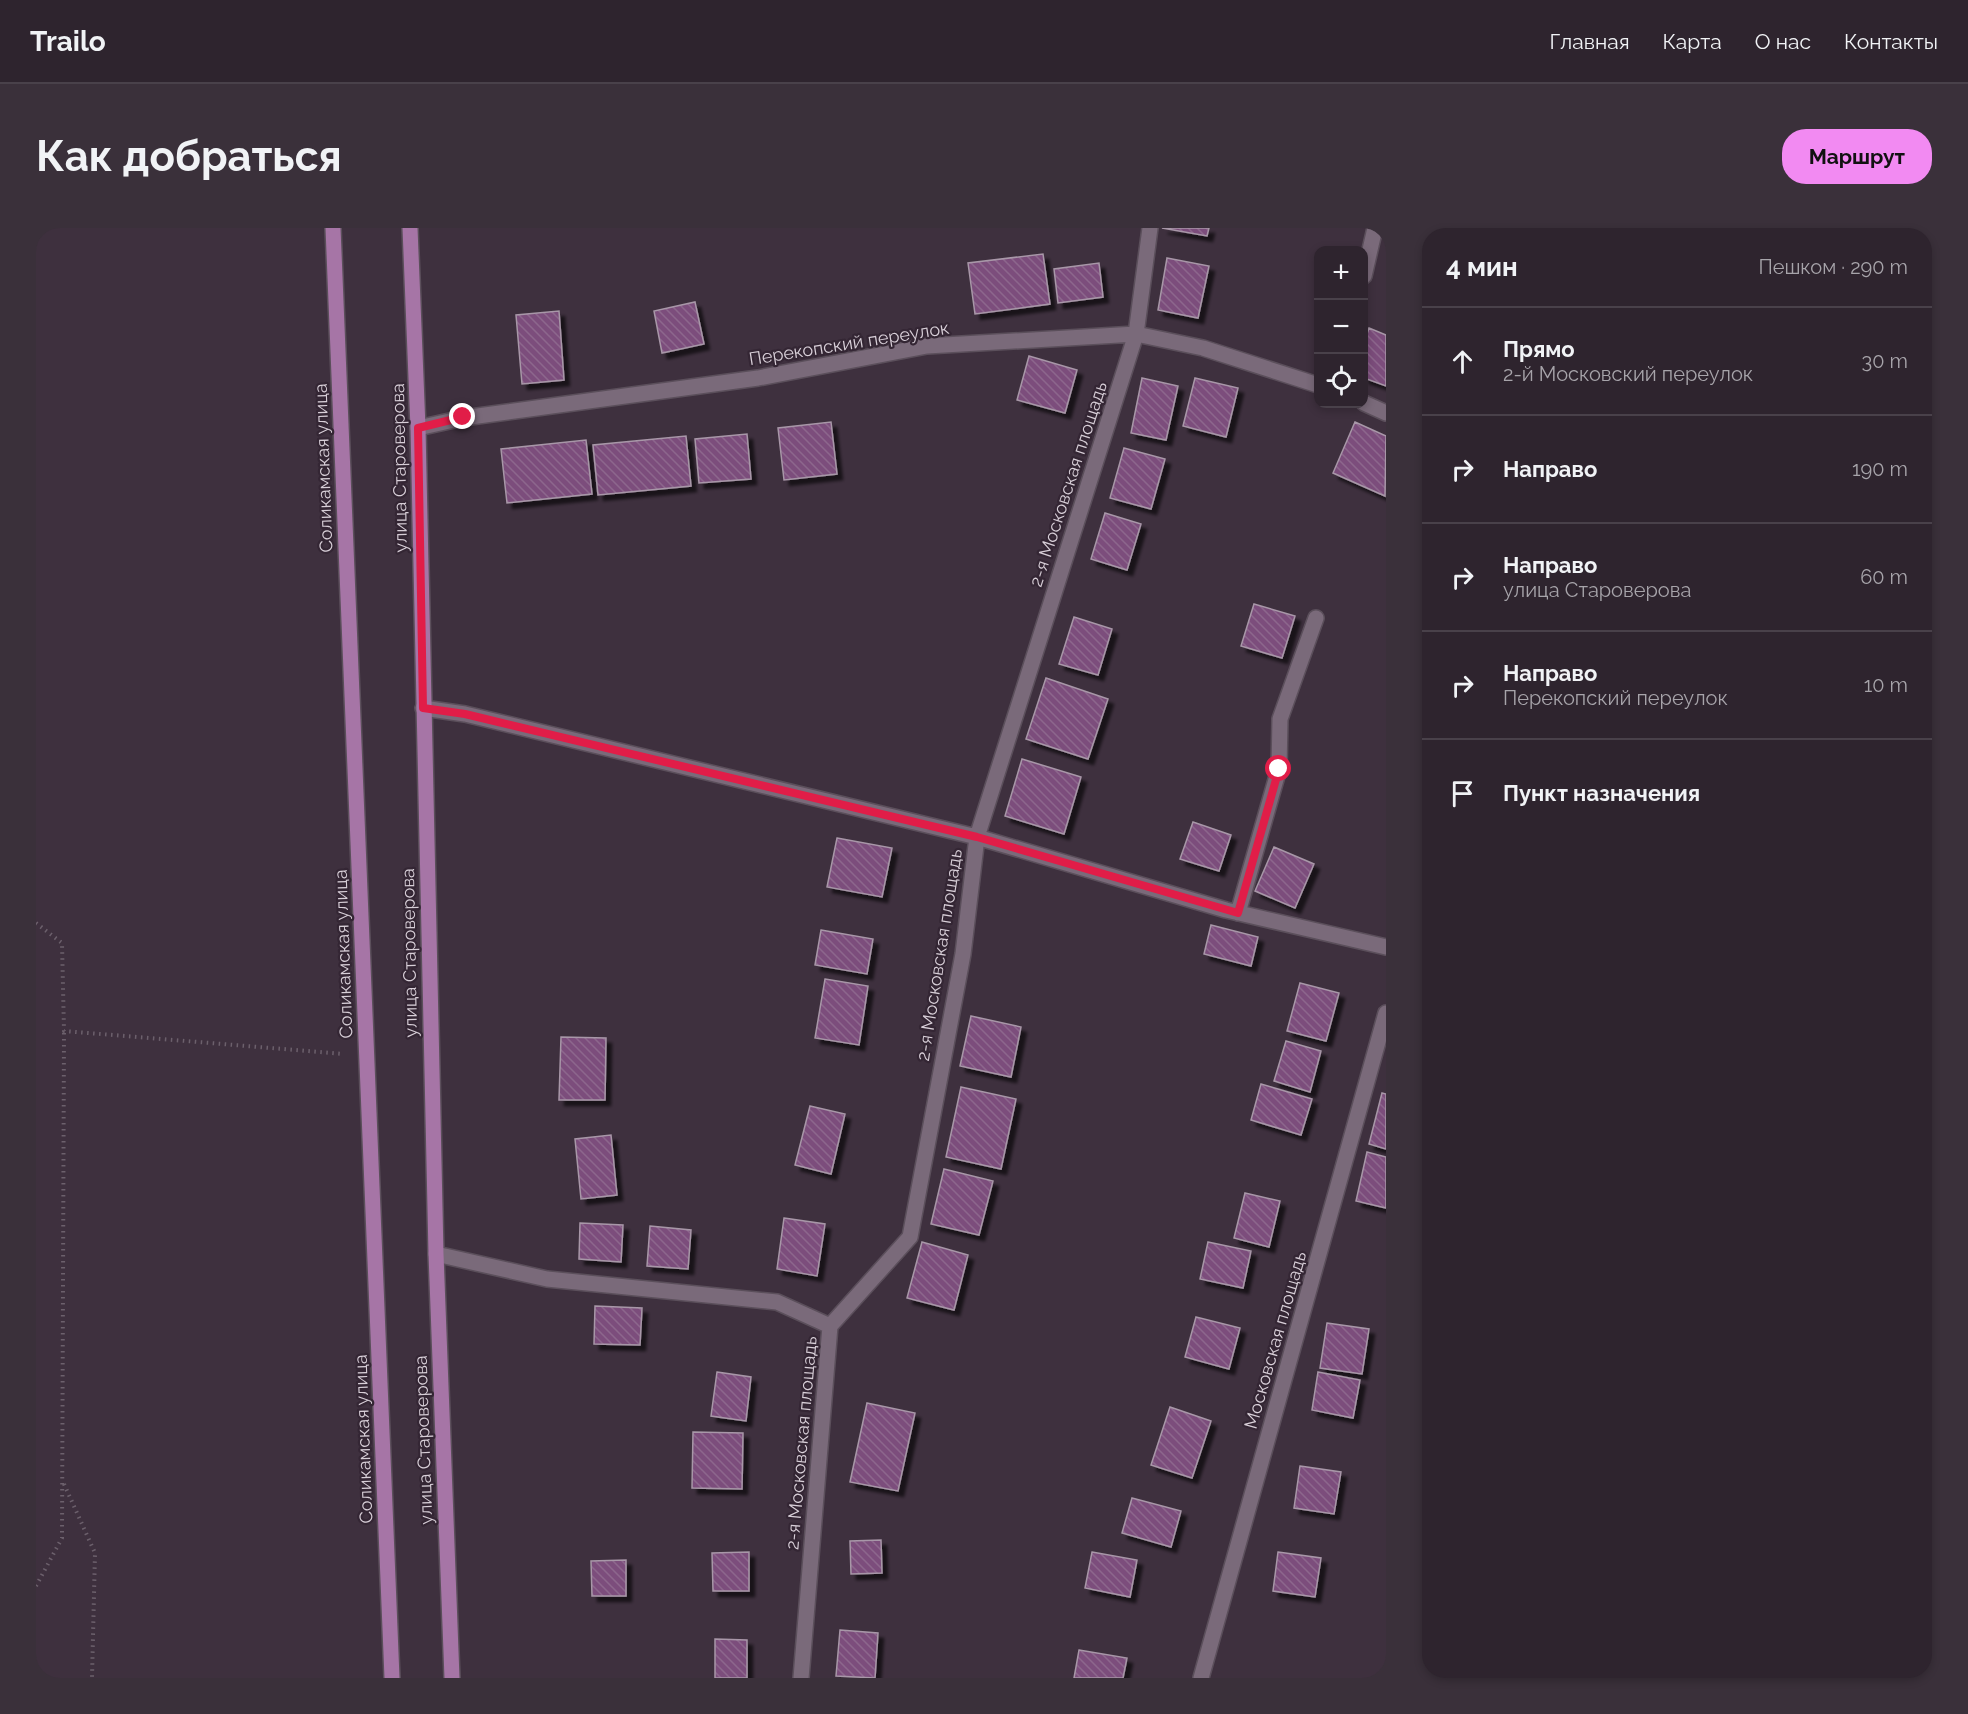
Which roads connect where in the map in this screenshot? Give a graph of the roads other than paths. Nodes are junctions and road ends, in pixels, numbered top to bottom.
1 (333, 228) edge
2 (410, 228) edge
3 (1150, 228) edge
4 (1375, 228) edge
5 (1368, 259) edge
6 (1136, 334) junction
7 (1314, 384) edge
8 (1368, 405) edge
9 (1386, 413) edge
10 (418, 428) junction
11 (1316, 618) dead end
12 (423, 708) junction
13 (977, 837) junction
14 (1238, 913) junction
15 (1386, 947) edge
16 (1386, 1013) edge
17 (436, 1254) junction
18 (830, 1326) junction
19 (392, 1678) edge
20 (452, 1678) edge
21 (801, 1678) edge
22 (1201, 1678) edge

1 - 19 main road, Соликамская улица
2 - 10 main road, улица Староверова
3 - 6 street, 2-я Московская площадь
4 - 5 street
6 - 7 street, Перекопский переулок
6 - 10 street, Перекопский переулок
6 - 13 street, 2-я Московская площадь
8 - 9 street
10 - 12 main road, улица Староверова
11 - 14 street
12 - 13 street
12 - 17 main road, улица Староверова
13 - 14 street
13 - 18 street, 2-я Московская площадь
14 - 15 street
16 - 22 street, Московская площадь
17 - 18 street
17 - 20 main road, улица Староверова
18 - 21 street, 2-я Московская площадь

